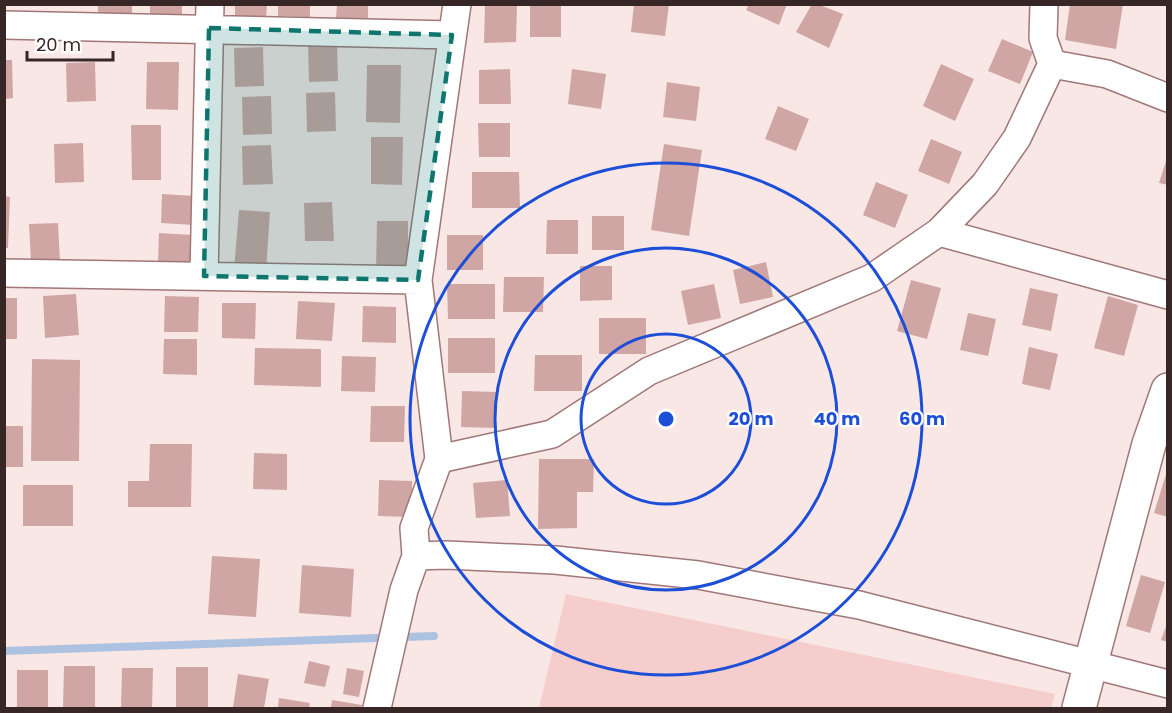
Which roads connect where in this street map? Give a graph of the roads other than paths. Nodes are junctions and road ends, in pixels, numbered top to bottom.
1 (457, 4) edge
2 (1044, 4) edge
3 (210, 16) edge
4 (4, 25) edge
5 (453, 35) junction
6 (1052, 64) junction
7 (1167, 98) edge
8 (939, 232) junction
9 (4, 273) edge
10 (204, 276) junction
11 (418, 280) junction
12 (1167, 295) edge
13 (1167, 390) edge
14 (439, 459) junction
15 (416, 556) junction
16 (1092, 664) junction
17 (1167, 684) edge
18 (377, 708) edge
19 (1079, 708) edge

1 - 5 street
2 - 6 street
3 - 4 street
3 - 5 street
3 - 10 street
5 - 11 street
6 - 7 street
6 - 8 street
8 - 12 street
8 - 14 street
9 - 10 street
10 - 11 street
11 - 14 street
13 - 16 street
14 - 15 street
15 - 16 street
15 - 18 street
16 - 17 street
16 - 19 street

